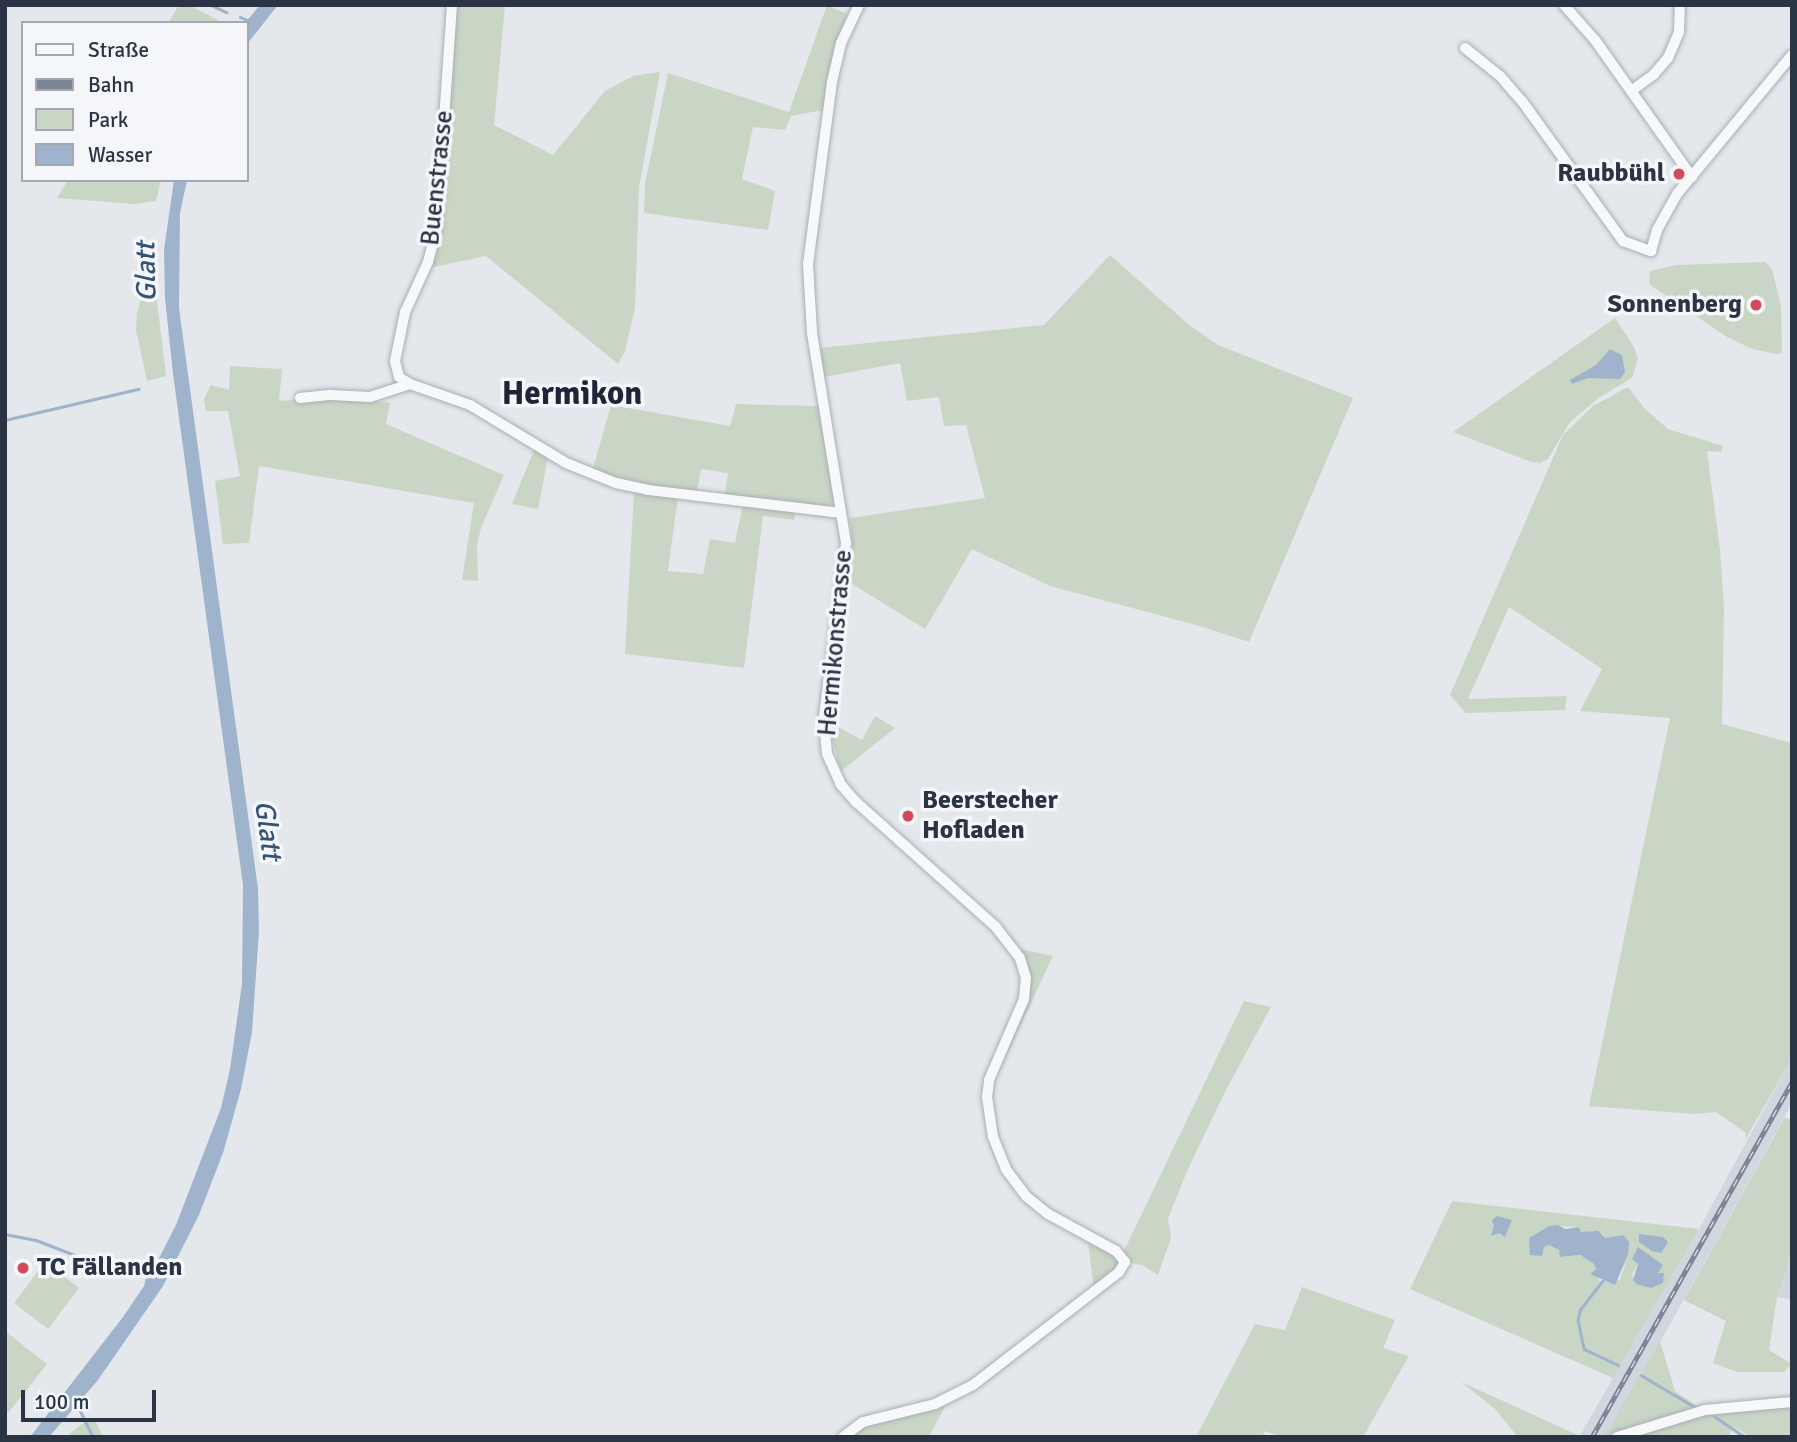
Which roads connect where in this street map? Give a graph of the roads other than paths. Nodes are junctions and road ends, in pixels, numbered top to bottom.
1 (452, 5) edge
2 (859, 5) edge
3 (1564, 5) edge
4 (1680, 5) edge
5 (1465, 48) dead end
6 (1792, 55) edge
7 (1631, 91) junction
8 (1692, 177) junction
9 (410, 384) junction
10 (300, 398) dead end
11 (841, 513) junction
12 (1792, 1402) edge
13 (843, 1437) edge
14 (1617, 1437) edge

1 - 9 street, Buenstrasse
2 - 11 street, Hermikonstrasse
3 - 7 street
4 - 7 street
5 - 8 street
6 - 8 street
7 - 8 street
9 - 10 street
9 - 11 street
11 - 13 street, Hermikonstrasse
12 - 14 street

